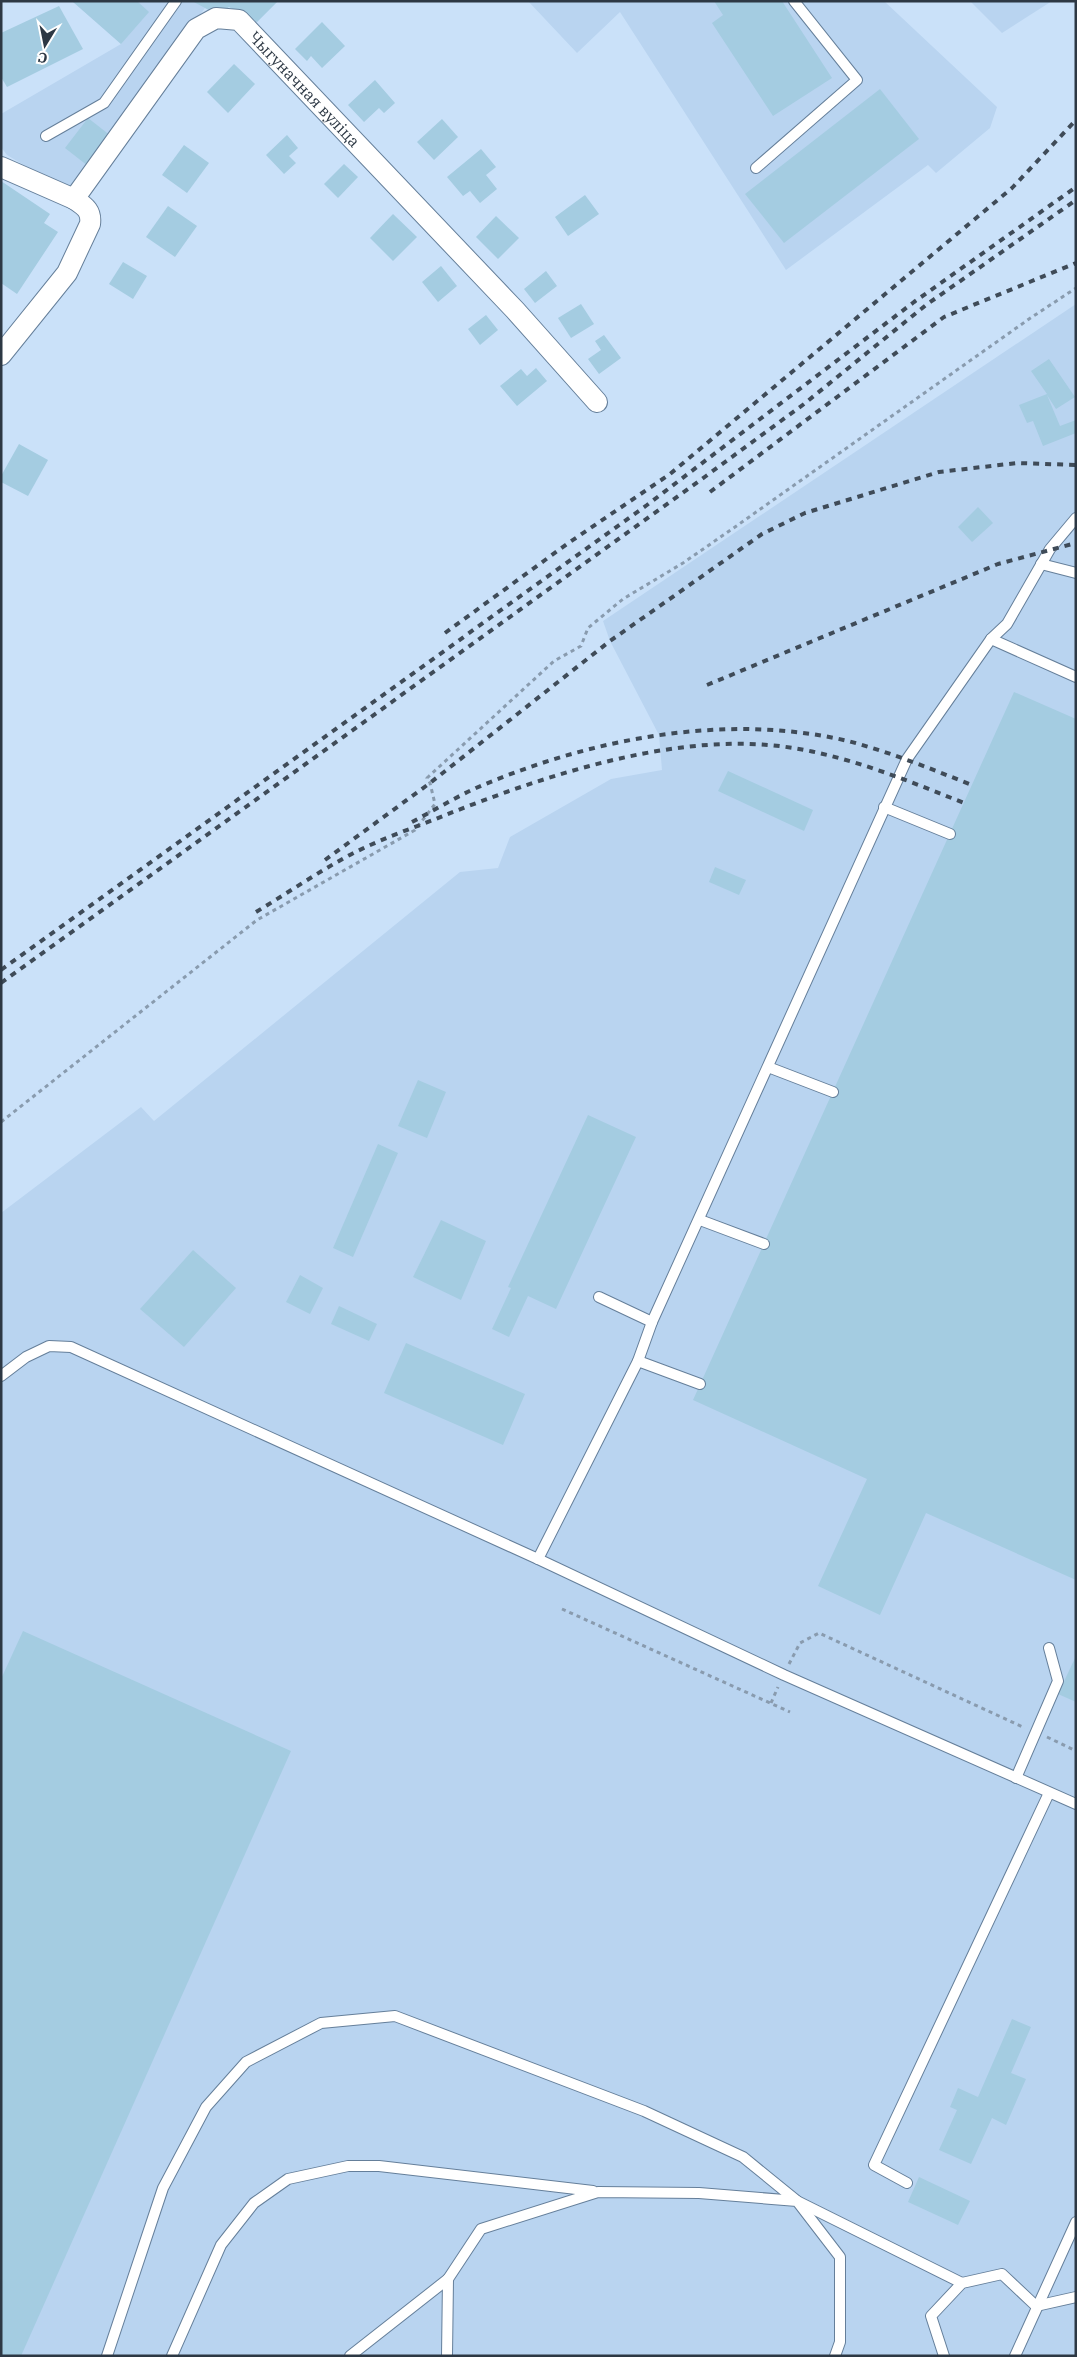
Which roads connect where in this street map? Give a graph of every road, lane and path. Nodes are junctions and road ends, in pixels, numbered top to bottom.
1 (176, 1) edge
2 (794, 1) edge
3 (46, 136) dead end
4 (1, 167) edge
5 (756, 168) dead end
6 (74, 199) junction
7 (1076, 288) edge
8 (1, 355) edge
9 (597, 402) dead end
10 (1076, 518) edge
11 (1041, 564) junction
12 (1076, 573) edge
13 (991, 639) junction
14 (1076, 677) edge
15 (884, 807) junction
16 (950, 834) dead end
17 (768, 1067) junction
18 (833, 1092) dead end
19 (1, 1122) edge
20 (700, 1220) junction
21 (764, 1244) dead end
22 (599, 1297) dead end
23 (652, 1322) junction
24 (638, 1361) junction
25 (1, 1376) edge
26 (700, 1384) dead end
27 (538, 1558) junction
28 (562, 1609) dead end
29 (1049, 1648) dead end
30 (784, 1675) junction
31 (771, 1703) junction
32 (790, 1712) dead end
33 (1036, 1733) junction
34 (1076, 1751) edge
35 (1016, 1778) junction
36 (1049, 1793) junction
37 (1076, 1804) edge
38 (907, 2183) dead end
39 (598, 2192) junction
40 (798, 2201) junction
41 (1076, 2222) edge
42 (448, 2279) junction
43 (962, 2282) junction
44 (1076, 2297) edge
45 (1036, 2306) junction
46 (107, 2356) edge
47 (172, 2356) edge
48 (350, 2356) edge
49 (447, 2356) edge
50 (835, 2356) edge
51 (944, 2356) edge
52 (1015, 2356) edge

1 - 3 lane
2 - 5 lane
4 - 6 street
6 - 8 street
6 - 9 street, Чыгуначная вуліца
7 - 19 path
10 - 11 lane
11 - 12 lane
11 - 13 lane
13 - 14 lane
13 - 15 lane
15 - 16 lane
15 - 17 lane
17 - 18 lane
17 - 20 lane
20 - 21 lane
20 - 23 lane
22 - 23 lane
23 - 24 lane
24 - 26 lane
24 - 27 lane
25 - 27 lane
27 - 30 lane
28 - 31 path
29 - 33 lane
30 - 31 path
30 - 33 path
30 - 35 lane
31 - 32 path
33 - 34 path
33 - 35 lane
35 - 36 lane
36 - 37 lane
36 - 38 lane
39 - 40 lane
39 - 42 lane
39 - 47 lane
40 - 43 lane
40 - 46 lane
40 - 50 lane
41 - 45 lane
42 - 48 lane
42 - 49 lane
43 - 45 lane
43 - 51 lane
44 - 45 lane
45 - 52 lane

